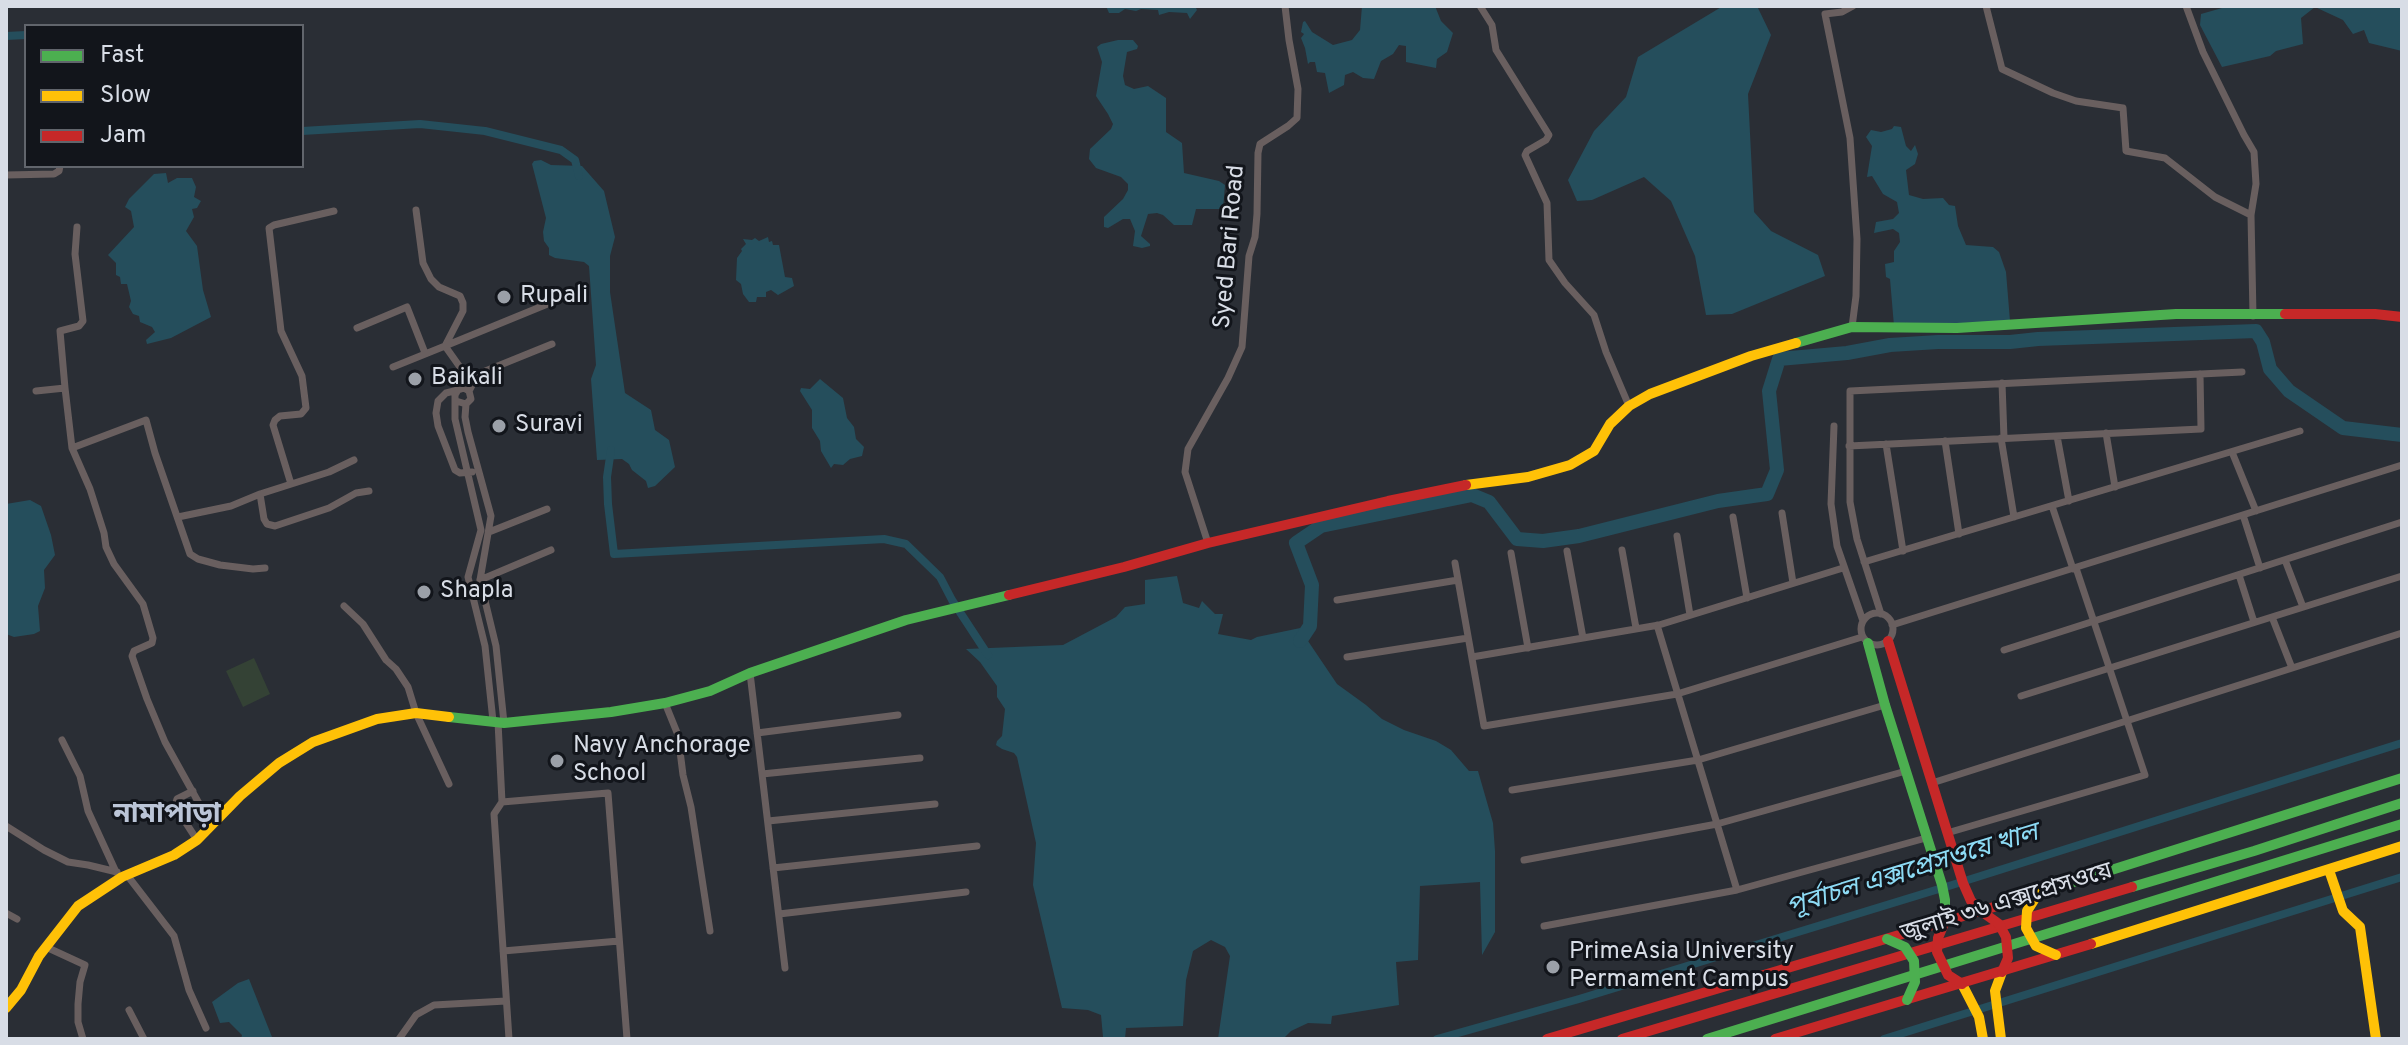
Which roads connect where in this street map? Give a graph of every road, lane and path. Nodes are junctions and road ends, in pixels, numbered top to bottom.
1 (1285, 6) edge
2 (1480, 6) edge
3 (1853, 6) edge
4 (1986, 6) edge
5 (2186, 6) edge
6 (60, 168) edge
7 (6, 175) edge
8 (416, 210) dead end
9 (334, 211) dead end
10 (2251, 215) junction
11 (77, 227) dead end
12 (550, 303) dead end
13 (2253, 316) junction
14 (2402, 317) edge
15 (1852, 327) junction
16 (357, 328) dead end
17 (552, 344) dead end
18 (445, 346) junction
19 (425, 353) junction
20 (393, 367) dead end
21 (2242, 372) dead end
22 (2200, 374) junction
23 (2002, 383) junction
24 (65, 388) junction
25 (464, 390) junction
26 (36, 391) dead end
27 (456, 401) junction
28 (466, 404) junction
29 (1629, 406) junction
30 (1834, 426) dead end
31 (2300, 431) dead end
32 (2106, 433) junction
33 (2057, 436) junction
34 (2003, 438) junction
35 (1945, 441) junction
36 (1886, 444) junction
37 (1849, 446) junction
38 (72, 448) junction
39 (2232, 452) junction
40 (354, 460) dead end
41 (2402, 465) edge
42 (477, 471) junction
43 (468, 474) junction
44 (291, 484) junction
45 (2115, 487) junction
46 (369, 491) dead end
47 (260, 494) junction
48 (2069, 501) junction
49 (1850, 502) junction
50 (1831, 504) junction
51 (2052, 506) junction
52 (547, 509) dead end
53 (2256, 511) junction
54 (1782, 513) dead end
55 (2243, 515) junction
56 (178, 517) junction
57 (1733, 517) dead end
58 (2014, 517) junction
59 (2402, 522) edge
60 (489, 532) junction
61 (1959, 534) junction
62 (1677, 536) dead end
63 (1208, 543) junction
64 (551, 550) dead end
65 (1622, 550) dead end
66 (1567, 551) dead end
67 (1903, 551) junction
68 (1511, 553) dead end
69 (473, 558) junction
70 (484, 560) junction
71 (2285, 560) junction
72 (1864, 562) junction
73 (1455, 563) dead end
74 (265, 568) dead end
75 (1843, 568) junction
76 (2074, 568) junction
77 (2260, 568) junction
78 (2239, 575) junction
79 (2402, 576) edge
80 (480, 580) junction
81 (1458, 580) junction
82 (1793, 583) junction
83 (1747, 598) junction
84 (1337, 600) dead end
85 (344, 606) dead end
86 (2303, 607) junction
87 (488, 613) junction
88 (1881, 614) junction
89 (1690, 615) junction
90 (478, 616) junction
91 (2272, 617) junction
92 (1863, 621) junction
93 (2094, 621) junction
94 (2254, 622) junction
95 (1657, 625) junction
96 (1892, 625) junction
97 (1636, 628) junction
98 (2402, 633) edge
99 (1468, 638) junction
100 (1583, 638) junction
101 (1865, 640) junction
102 (1888, 641) junction
103 (485, 646) junction
104 (496, 646) junction
105 (1528, 648) junction
106 (2004, 650) dead end
107 (1347, 657) dead end
108 (1472, 657) junction
109 (2109, 668) junction
110 (2292, 668) junction
111 (750, 673) junction
112 (1677, 694) junction
113 (2021, 696) dead end
114 (665, 703) junction
115 (1885, 705) junction
116 (416, 713) junction
117 (898, 715) dead end
118 (2128, 721) junction
119 (498, 722) junction
120 (757, 733) junction
121 (62, 740) dead end
122 (920, 758) dead end
123 (1698, 760) junction
124 (1906, 771) junction
125 (762, 774) junction
126 (2402, 778) edge
127 (1932, 783) junction
128 (449, 784) dead end
129 (1512, 790) dead end
130 (193, 791) junction
131 (502, 802) junction
132 (2402, 803) edge
133 (935, 804) dead end
134 (768, 821) junction
135 (1717, 824) junction
136 (2402, 824) edge
137 (211, 825) junction
138 (6, 826) edge
139 (1947, 833) junction
140 (1926, 838) junction
141 (197, 840) junction
142 (977, 846) dead end
143 (2402, 846) edge
144 (1524, 860) dead end
145 (773, 868) junction
146 (2329, 870) junction
147 (122, 875) junction
148 (1737, 890) junction
149 (966, 892) dead end
150 (2039, 892) junction
151 (1981, 911) junction
152 (6, 913) edge
153 (779, 914) junction
154 (17, 919) dead end
155 (1945, 921) junction
156 (1544, 926) dead end
157 (710, 931) dead end
158 (1887, 939) junction
159 (619, 941) junction
160 (46, 947) junction
161 (503, 951) junction
162 (2056, 955) junction
163 (785, 968) dead end
164 (2002, 972) junction
165 (1962, 984) junction
166 (1907, 1000) junction
167 (506, 1001) junction
168 (6, 1008) edge
169 (129, 1010) dead end
170 (206, 1028) dead end
171 (1983, 1033) edge
172 (83, 1039) edge
173 (144, 1039) edge
174 (399, 1039) edge
175 (509, 1039) edge
176 (627, 1039) edge
177 (1547, 1039) edge
178 (1622, 1039) edge
179 (1707, 1039) edge
180 (1775, 1039) edge
181 (2001, 1039) edge
182 (2376, 1039) edge

1 - 63 street, Syed Bari Road
2 - 29 street
3 - 15 street
4 - 10 street
5 - 10 street
6 - 7 street
8 - 18 street
9 - 44 street
10 - 13 street
11 - 24 street
12 - 18 street
13 - 14 main road
13 - 15 main road
15 - 29 main road
16 - 19 street
17 - 25 street
18 - 19 street
18 - 25 street
19 - 20 street
21 - 22 street
22 - 23 street
22 - 32 street
23 - 34 street
23 - 37 street
24 - 26 street
24 - 38 street
25 - 27 street
25 - 28 street
25 - 43 street
27 - 28 street
27 - 43 street
28 - 42 street
29 - 63 main road
30 - 50 street
31 - 39 street
32 - 33 street
32 - 45 street
33 - 34 street
33 - 48 street
34 - 35 street
34 - 58 street
35 - 36 street
35 - 61 street
36 - 37 street
36 - 67 street
37 - 49 street
38 - 56 street
38 - 130 street
39 - 45 street
39 - 53 street
40 - 44 street
41 - 53 street
42 - 43 street
42 - 60 street
43 - 69 street
44 - 47 street
45 - 48 street
46 - 47 street
47 - 56 street
48 - 51 street
49 - 50 street
49 - 72 street
50 - 75 street
51 - 58 street
51 - 76 street
52 - 60 street
53 - 55 street
54 - 82 street
55 - 76 street
55 - 77 street
56 - 74 street
57 - 83 street
58 - 61 street
59 - 71 street
60 - 70 street
61 - 67 street
62 - 89 street
63 - 111 main road
64 - 80 street
65 - 97 street
66 - 100 street
67 - 72 street
68 - 105 street
69 - 70 street
69 - 90 street
70 - 80 street
71 - 77 street
71 - 86 street
72 - 88 street
73 - 81 street
75 - 82 street
75 - 92 street
76 - 93 street
76 - 96 street
77 - 78 street
78 - 93 street
78 - 94 street
79 - 86 street
80 - 87 street
81 - 84 street
81 - 99 street
82 - 83 street
83 - 89 street
85 - 116 street
86 - 91 street
87 - 90 street
87 - 104 street
88 - 92 street
88 - 96 street
89 - 95 street
90 - 103 street
91 - 94 street
91 - 110 street
92 - 101 street
93 - 106 street
93 - 109 street
94 - 109 street
95 - 97 street
95 - 112 street
96 - 102 street
97 - 100 street
98 - 110 street
99 - 107 street
99 - 108 street
100 - 105 street
101 - 102 street
101 - 112 street
101 - 115 main road
102 - 127 main road
103 - 104 street
103 - 119 street
104 - 119 street
105 - 108 street
108 - 112 street
109 - 113 street
109 - 118 street
110 - 118 street
111 - 114 main road
111 - 120 street
112 - 123 street
114 - 119 main road
114 - 157 street
115 - 123 street
115 - 124 main road
116 - 119 main road
116 - 128 street
116 - 137 main road
117 - 120 street
118 - 127 street
118 - 139 street
119 - 131 street
120 - 125 street
121 - 147 street
122 - 125 street
123 - 129 street
123 - 135 street
124 - 135 street
124 - 140 main road
125 - 134 street
126 - 150 main road
127 - 139 main road
130 - 137 street
130 - 141 street
131 - 159 street
131 - 161 street
132 - 178 main road, জুলাই ৩৬ এক্সপ্রেসওয়ে
133 - 134 street
134 - 145 street
135 - 144 street
135 - 148 street
136 - 179 main road, জুলাই ৩৬ এক্সপ্রেসওয়ে
137 - 141 main road
138 - 147 street
139 - 151 main road
140 - 148 street
140 - 155 main road
141 - 147 main road
142 - 145 street
143 - 146 main road
145 - 153 street
146 - 162 main road
146 - 182 main road
147 - 160 main road
147 - 170 street
148 - 156 street
149 - 153 street
150 - 151 main road
150 - 162 main road, bridge
151 - 155 main road
151 - 164 main road, bridge
152 - 154 street
153 - 163 street
155 - 158 main road
155 - 165 main road, bridge
158 - 166 main road, bridge
158 - 177 main road
159 - 161 street
159 - 176 street
160 - 168 main road
160 - 172 street
161 - 167 street
162 - 164 main road
164 - 165 main road
164 - 181 main road
165 - 166 main road
165 - 171 main road
166 - 180 main road
167 - 174 street
167 - 175 street
169 - 173 street

